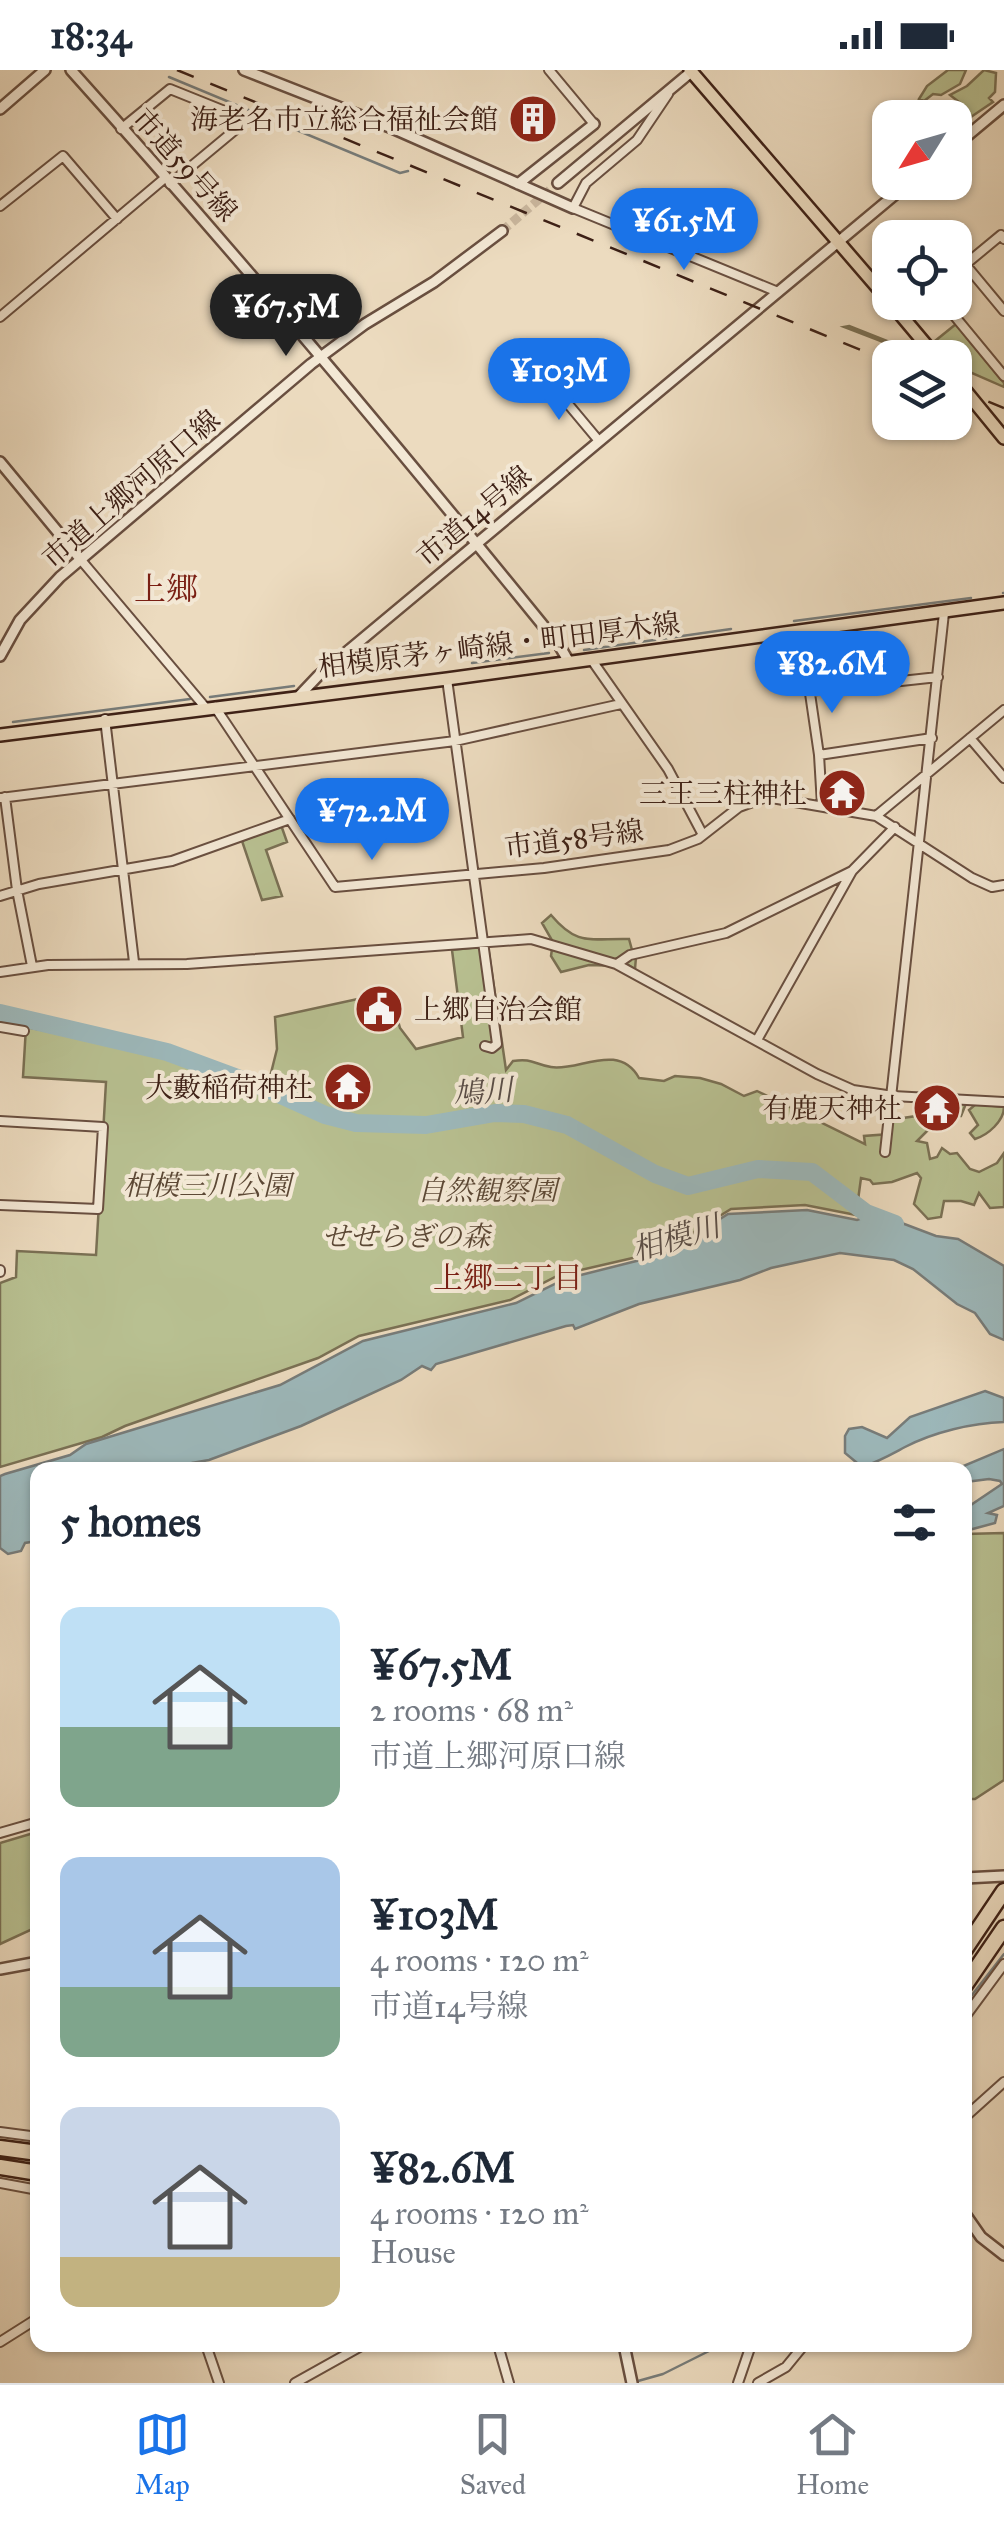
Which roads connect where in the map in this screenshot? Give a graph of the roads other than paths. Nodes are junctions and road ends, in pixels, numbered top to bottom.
1 (45, 70) edge
2 (71, 70) edge
3 (244, 70) edge
4 (550, 70) edge
5 (690, 71) edge
6 (674, 86) junction
7 (1004, 105) edge
8 (0, 109) edge
9 (594, 124) joint
10 (121, 129) junction
11 (972, 132) edge
12 (168, 181) junction
13 (518, 184) junction
14 (558, 184) tunnel mouth
15 (888, 200) edge
16 (0, 206) edge
17 (573, 208) junction
18 (117, 219) junction
19 (502, 230) tunnel mouth
20 (1004, 239) edge
21 (838, 242) junction
22 (972, 258) edge
23 (972, 272) edge
24 (872, 281) edge
25 (778, 292) junction
26 (1004, 311) edge
27 (0, 317) edge
28 (905, 320) edge
29 (958, 320) edge
30 (923, 340) edge
31 (320, 356) junction
32 (1004, 376) edge
33 (548, 380) dead end
34 (972, 399) edge
35 (1004, 438) edge
36 (599, 441) junction
37 (0, 462) edge
38 (477, 543) junction
39 (81, 560) junction
40 (1004, 603) edge
41 (944, 613) junction
42 (801, 632) junction
43 (0, 656) edge
44 (591, 659) junction
45 (569, 662) junction
46 (938, 676) junction
47 (447, 679) junction
48 (809, 691) junction
49 (300, 695) junction
50 (622, 704) junction
51 (209, 706) junction
52 (1004, 710) edge
53 (105, 719) junction
54 (0, 734) edge
55 (932, 738) junction
56 (970, 738) junction
57 (455, 741) junction
58 (819, 755) junction
59 (253, 766) junction
60 (928, 773) junction
61 (1004, 778) edge
62 (113, 784) junction
63 (2, 798) edge
64 (822, 806) junction
65 (876, 816) junction
66 (290, 819) junction
67 (896, 827) junction
68 (703, 835) junction
69 (920, 845) junction
70 (125, 870) junction
71 (852, 871) junction
72 (472, 874) junction
73 (1004, 885) edge
74 (17, 890) junction
75 (0, 896) edge
76 (481, 941) junction
77 (134, 962) junction
78 (616, 964) junction
79 (32, 966) junction
80 (0, 972) edge
81 (0, 1027) edge
82 (24, 1031) dead end
83 (757, 1040) junction
84 (485, 1046) dead end
85 (893, 1096) junction
86 (1004, 1102) edge
87 (0, 1121) edge
88 (885, 1152) dead end
89 (0, 1204) edge
90 (30, 1825) edge
91 (0, 1834) edge
92 (1004, 1876) edge
93 (972, 1878) edge
94 (1004, 1891) edge
95 (1004, 1928) edge
96 (972, 1939) edge
97 (30, 1964) edge
98 (1004, 1964) edge
99 (0, 1970) edge
100 (972, 1975) edge
101 (972, 2008) edge
102 (1004, 2082) edge
103 (972, 2111) edge
104 (0, 2132) edge
105 (30, 2136) edge
106 (0, 2148) edge
107 (30, 2152) edge
108 (0, 2167) edge
109 (30, 2172) edge
110 (0, 2183) edge
111 (30, 2189) edge
112 (972, 2224) edge
113 (1004, 2255) edge
114 (30, 2323) edge
115 (0, 2342) edge
116 (208, 2352) edge
117 (350, 2352) edge
118 (500, 2352) edge
119 (625, 2352) edge
120 (749, 2352) edge
121 (798, 2352) edge
122 (219, 2383) edge
123 (295, 2383) edge
124 (509, 2383) edge
125 (632, 2383) edge
126 (738, 2383) edge
127 (758, 2383) edge

1 - 8 street
2 - 10 street, 市道59号線
3 - 13 street
4 - 9 street
5 - 6 street
5 - 21 main road
6 - 14 street
6 - 17 street
7 - 11 street
9 - 13 street
10 - 12 street, 市道59号線
10 - 12 street
12 - 18 street
12 - 31 street, 市道59号線
13 - 17 street
15 - 21 street, 市道14号線
16 - 18 street
17 - 25 street
18 - 27 street
19 - 31 street, 市道上郷河原口線
20 - 22 street
21 - 24 main road
21 - 25 street, 市道14号線
23 - 26 street
25 - 36 street, 市道14号線
28 - 30 main road
29 - 32 street
31 - 38 street, 市道59号線
31 - 39 street, 市道上郷河原口線
33 - 36 street
34 - 35 main road
36 - 38 street, 市道14号線
37 - 39 street
38 - 45 street, 市道59号線
38 - 49 street, 市道14号線
39 - 43 street, 市道上郷河原口線
39 - 51 street
40 - 41 main road, 相模原茅ヶ崎線・町田厚木線
41 - 42 main road, 相模原茅ヶ崎線・町田厚木線
41 - 46 street
42 - 44 main road, 相模原茅ヶ崎線・町田厚木線
42 - 48 street
44 - 45 main road, 相模原茅ヶ崎線・町田厚木線
44 - 50 street
45 - 47 main road, 相模原茅ヶ崎線・町田厚木線
46 - 48 street
46 - 55 street
47 - 49 main road, 相模原茅ヶ崎線・町田厚木線
47 - 57 street
48 - 58 street
49 - 51 main road, 相模原茅ヶ崎線・町田厚木線
50 - 57 street
50 - 68 street
51 - 53 main road, 相模原茅ヶ崎線・町田厚木線
51 - 59 street
52 - 56 street
53 - 54 main road, 相模原茅ヶ崎線・町田厚木線
53 - 62 street
55 - 58 street
55 - 60 street
56 - 60 street
56 - 61 street
57 - 59 street
57 - 72 street
58 - 64 street
59 - 62 street
59 - 66 street
60 - 65 street
60 - 69 street
62 - 63 street
62 - 70 street
63 - 74 street
64 - 65 street, 市道58号線
64 - 68 street, 市道58号線
65 - 67 street, 市道58号線
66 - 70 street
66 - 72 street, 市道58号線
67 - 69 street, 市道58号線
67 - 71 street
68 - 72 street, 市道58号線
69 - 73 street, 市道58号線
69 - 85 street
70 - 74 street
70 - 77 street
71 - 78 street
71 - 83 street
72 - 76 street
74 - 75 street
74 - 79 street
76 - 77 street
76 - 78 street
76 - 84 street
77 - 79 street
78 - 83 street
79 - 80 street
81 - 82 street
83 - 85 street
85 - 86 street
85 - 88 street
87 - 89 street
90 - 91 street
92 - 93 street
94 - 96 highway
95 - 100 highway
97 - 99 street
98 - 101 street
102 - 103 street
104 - 105 street
106 - 107 highway
108 - 109 highway
110 - 111 street
112 - 113 street
114 - 115 street
116 - 122 street
117 - 123 street
118 - 124 street
119 - 125 street
120 - 126 street
121 - 127 street

